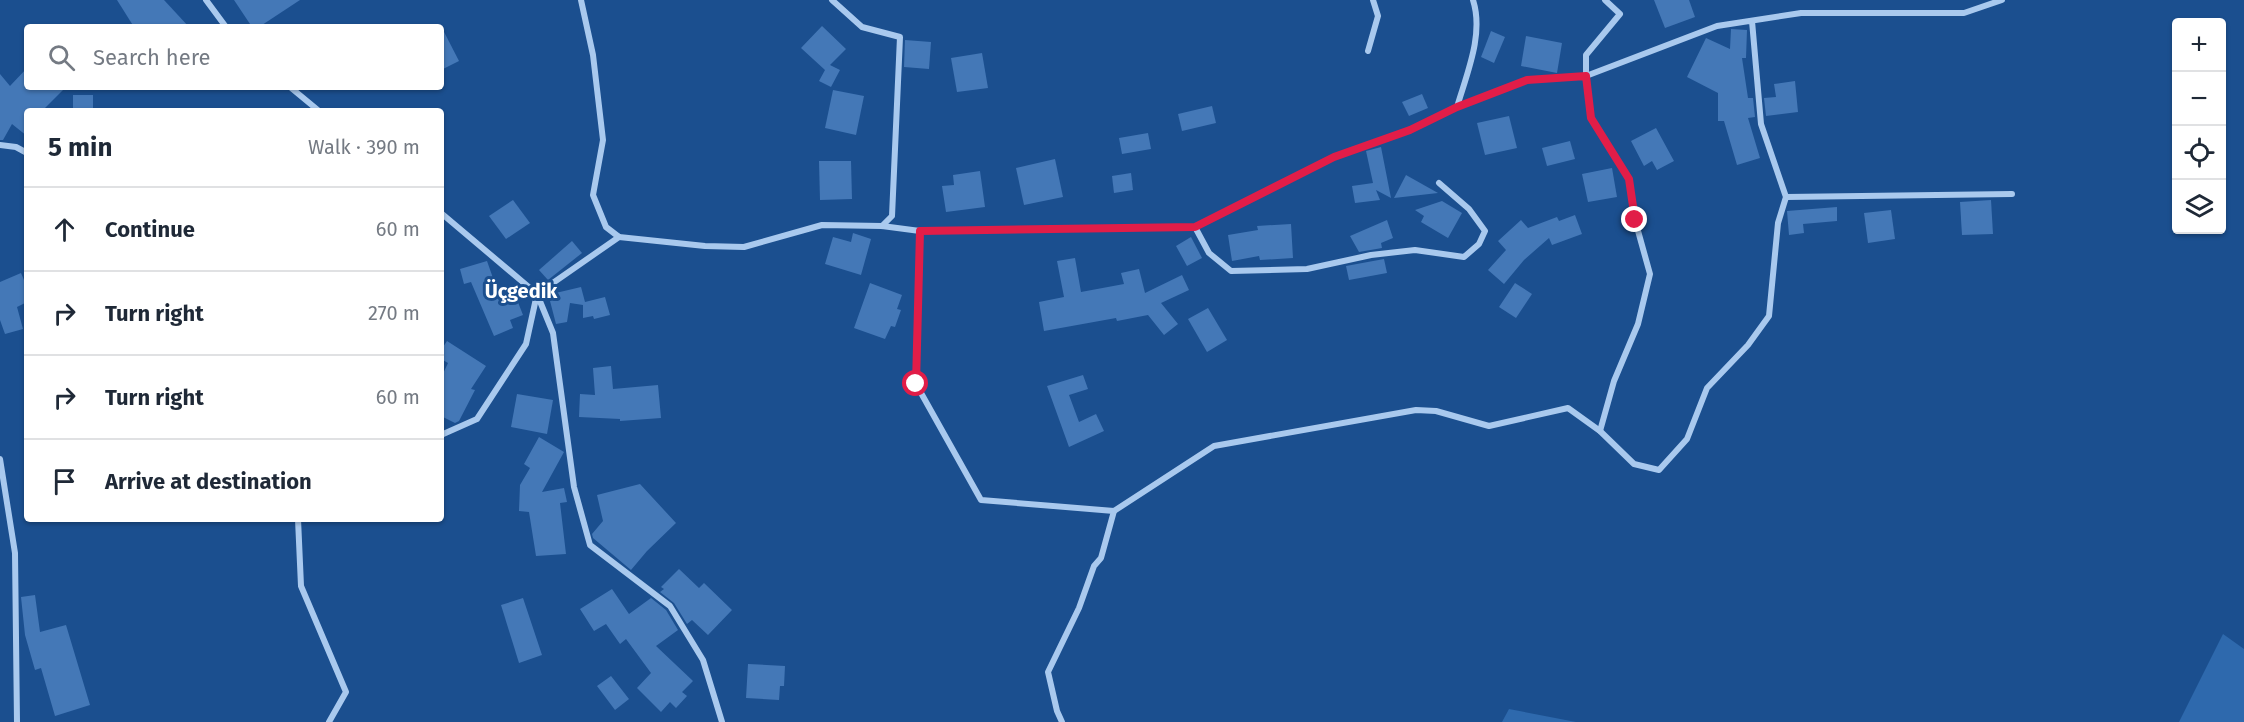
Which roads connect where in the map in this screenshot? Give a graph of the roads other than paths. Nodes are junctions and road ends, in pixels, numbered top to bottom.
1 (206, 0) edge
2 (580, 0) edge
3 (832, 0) edge
4 (1373, 0) edge
5 (1473, 0) edge
6 (1605, 0) edge
7 (2002, 0) edge
8 (1752, 21) junction
9 (224, 24) edge
10 (1368, 51) dead end
11 (1586, 76) junction
12 (294, 90) edge
13 (1457, 107) junction
14 (315, 108) edge
15 (0, 145) edge
16 (24, 151) edge
17 (1439, 183) dead end
18 (2012, 194) dead end
19 (1786, 197) junction
20 (444, 216) edge
21 (882, 226) junction
22 (1195, 227) junction
23 (920, 231) junction
24 (619, 237) junction
25 (537, 294) junction
26 (1600, 431) junction
27 (444, 434) edge
28 (0, 459) edge
29 (1114, 511) junction
30 (298, 522) edge
31 (17, 722) edge
32 (329, 722) edge
33 (722, 722) edge
34 (1062, 722) edge

1 - 9 street
2 - 24 street
3 - 21 street
4 - 10 street
5 - 13 street
6 - 11 street
7 - 8 street
8 - 11 street
8 - 19 street
11 - 13 street
11 - 26 street
12 - 14 street
13 - 22 street
15 - 16 street
17 - 22 street
18 - 19 street
19 - 26 street
20 - 25 street
21 - 23 street
21 - 24 street
22 - 23 street
23 - 29 street
24 - 25 street
25 - 27 street
25 - 33 street
26 - 29 street
28 - 31 street
29 - 34 street
30 - 32 street

